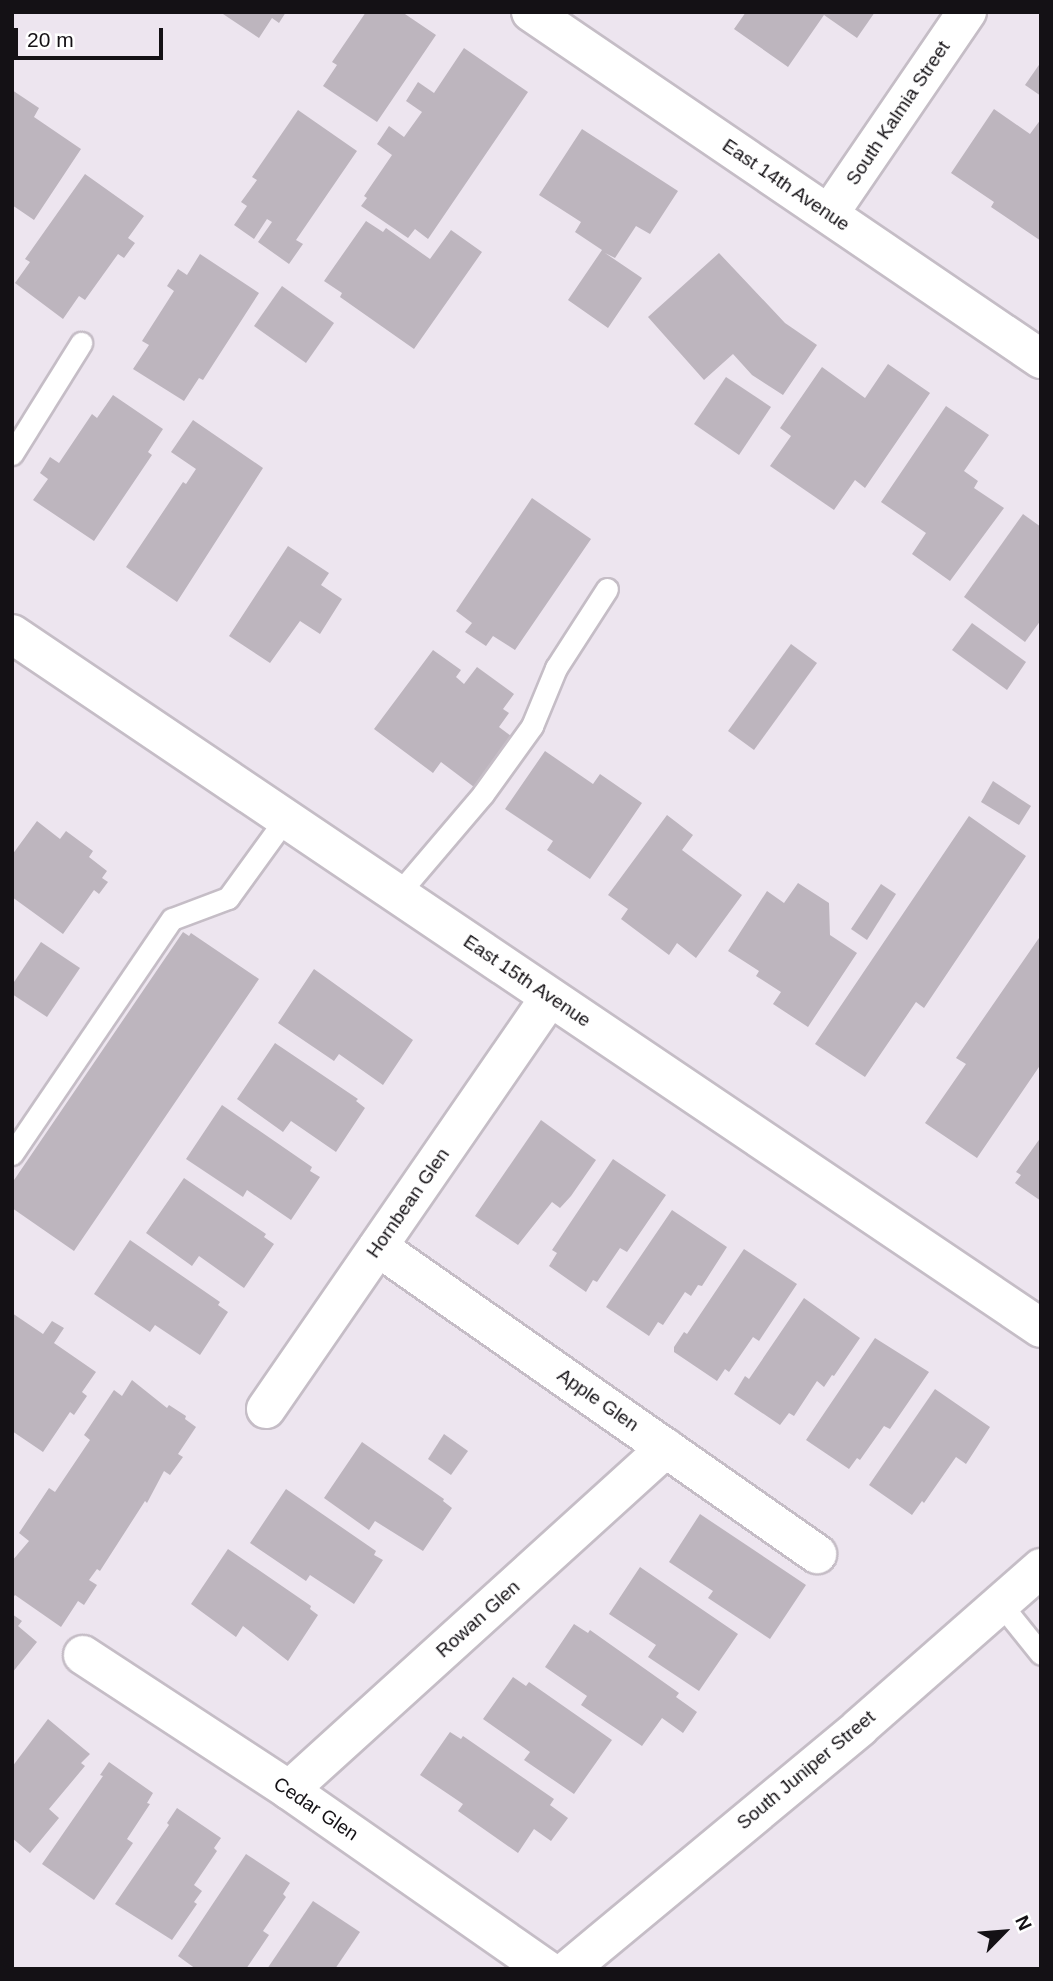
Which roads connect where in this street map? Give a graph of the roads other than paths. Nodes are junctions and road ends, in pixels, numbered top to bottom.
1 (531, 12) edge
2 (967, 12) edge
3 (829, 214) junction
4 (81, 342) dead end
5 (1041, 359) edge
6 (12, 454) edge
7 (607, 589) dead end
8 (12, 634) edge
9 (286, 818) junction
10 (398, 894) junction
11 (550, 997) junction
12 (12, 1154) edge
13 (378, 1247) junction
14 (1041, 1328) edge
15 (265, 1409) dead end
16 (666, 1448) junction
17 (817, 1554) dead end
18 (1041, 1568) edge
19 (1000, 1603) junction
20 (1041, 1654) edge
21 (83, 1655) dead end
22 (289, 1790) junction
23 (546, 1969) edge
24 (569, 1969) edge

1 - 3 street, East 14th Avenue
2 - 3 street, South Kalmia Street
3 - 5 street, East 14th Avenue
4 - 6 lane
7 - 10 lane
8 - 9 street, East 15th Avenue
9 - 10 street, East 15th Avenue
9 - 12 lane
10 - 11 street, East 15th Avenue
11 - 13 street, Hornbean Glen
11 - 14 street, East 15th Avenue
13 - 15 street, Hornbean Glen
13 - 16 street, Apple Glen
16 - 17 street, Apple Glen
16 - 22 street, Rowan Glen
18 - 19 street, South Juniper Street
19 - 20 lane
19 - 24 street, South Juniper Street
21 - 22 street, Cedar Glen
22 - 23 street, Cedar Glen

